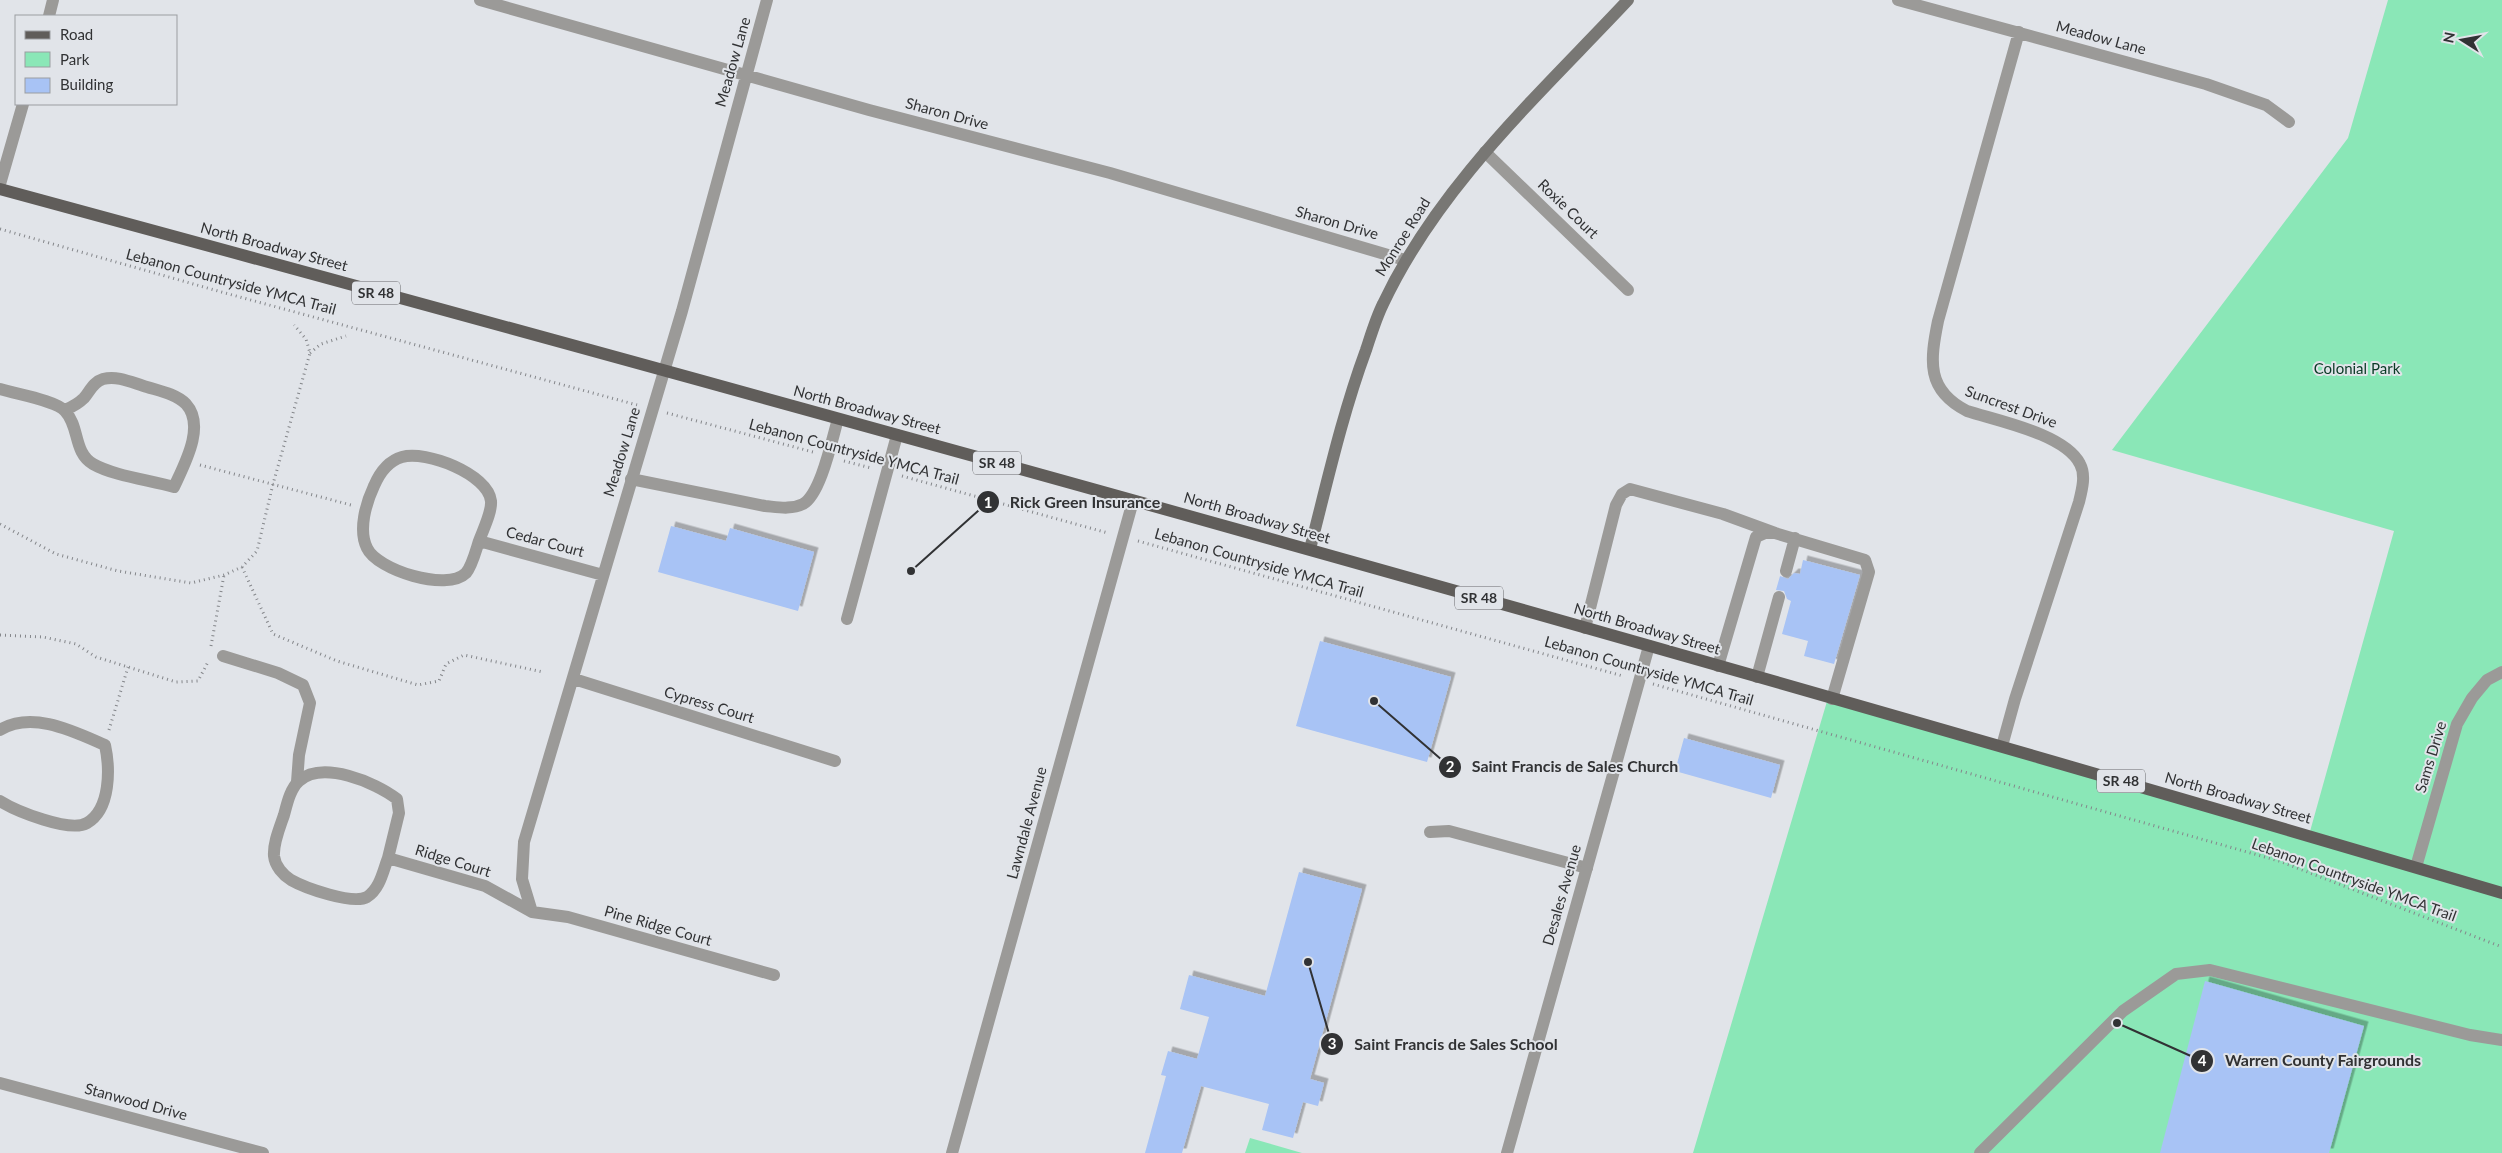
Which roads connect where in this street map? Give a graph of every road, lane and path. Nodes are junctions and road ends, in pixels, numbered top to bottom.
1 (53, 0) edge
2 (480, 0) edge
3 (767, 0) edge
4 (1628, 0) edge
5 (1898, 0) edge
6 (48, 15) edge
7 (2019, 32) junction
8 (745, 76) junction
9 (23, 105) edge
10 (2289, 122) dead end
11 (1485, 152) junction
12 (0, 184) edge
13 (0, 189) edge
14 (0, 229) edge
15 (1405, 260) junction
16 (1628, 290) dead end
17 (294, 324) dead end
18 (346, 336) dead end
19 (310, 353) junction
20 (663, 371) junction
21 (0, 389) edge
22 (652, 408) junction
23 (65, 410) junction
24 (838, 419) junction
25 (897, 436) junction
26 (826, 456) junction
27 (185, 461) junction
28 (887, 472) junction
29 (630, 480) junction
30 (272, 484) junction
31 (1133, 501) junction
32 (367, 509) junction
33 (0, 524) edge
34 (1775, 533) junction
35 (1122, 537) junction
36 (1795, 538) junction
37 (480, 541) junction
38 (1310, 550) junction
39 (242, 567) junction
40 (1786, 571) dead end
41 (603, 574) junction
42 (224, 575) junction
43 (1779, 597) dead end
44 (847, 619) dead end
45 (1585, 628) junction
46 (0, 635) edge
47 (1649, 646) junction
48 (210, 649) dead end
49 (223, 656) dead end
50 (209, 658) dead end
51 (1718, 666) junction
52 (128, 667) junction
53 (543, 672) dead end
54 (2502, 672) edge
55 (1757, 677) junction
56 (574, 679) junction
57 (1640, 680) junction
58 (1832, 699) junction
59 (0, 730) edge
60 (105, 745) junction
61 (2002, 746) junction
62 (835, 761) dead end
63 (298, 782) junction
64 (0, 801) edge
65 (1430, 832) dead end
66 (388, 858) junction
67 (2416, 867) junction
68 (1587, 868) junction
69 (2502, 892) edge
70 (532, 912) junction
71 (2502, 947) edge
72 (774, 975) dead end
73 (2502, 1040) edge
74 (0, 1082) edge
75 (263, 1153) edge
76 (952, 1153) edge
77 (1507, 1153) edge
78 (1980, 1153) edge

1 - 6 street
2 - 8 street, Sharon Drive
3 - 8 street, Meadow Lane
4 - 11 street, Monroe Road
5 - 7 street, Meadow Lane
7 - 10 street, Meadow Lane
7 - 61 street, Suncrest Drive
8 - 15 street, Sharon Drive
8 - 20 street, Meadow Lane
9 - 12 street
11 - 15 street, Monroe Road
11 - 16 street, Roxie Court
13 - 20 main road, North Broadway Street / SR 48
14 - 22 path, Lebanon Countryside YMCA Trail
15 - 38 street, Monroe Road
17 - 19 path
18 - 19 path
19 - 30 path
20 - 22 street, Meadow Lane
20 - 24 main road, North Broadway Street / SR 48
21 - 23 street
22 - 26 path, Lebanon Countryside YMCA Trail
22 - 29 street, Meadow Lane
23 - 27 street
23 - 27 street
24 - 25 main road, North Broadway Street / SR 48
24 - 26 street
25 - 28 street
25 - 31 main road, North Broadway Street / SR 48
26 - 28 path, Lebanon Countryside YMCA Trail
26 - 29 street
27 - 30 path
28 - 35 path, Lebanon Countryside YMCA Trail
28 - 44 street
29 - 41 street, Meadow Lane
30 - 32 path
30 - 39 path
31 - 35 street, Lawndale Avenue
31 - 38 main road, North Broadway Street / SR 48
32 - 37 street, Cedar Court
32 - 37 street, Cedar Court
33 - 42 path
34 - 36 street
34 - 45 street
34 - 51 street
35 - 57 path, Lebanon Countryside YMCA Trail
35 - 76 street, Lawndale Avenue
36 - 40 street
36 - 58 street
37 - 41 street, Cedar Court
38 - 45 main road, North Broadway Street / SR 48
39 - 42 path
39 - 53 path
41 - 56 street, Meadow Lane
42 - 48 path
43 - 55 street
45 - 47 main road, North Broadway Street / SR 48
46 - 52 path
47 - 51 main road, North Broadway Street / SR 48
47 - 57 street, Desales Avenue
49 - 63 street
50 - 52 path
51 - 55 main road, North Broadway Street / SR 48
52 - 60 path
54 - 67 street, Sams Drive
55 - 58 main road, North Broadway Street / SR 48
56 - 62 street, Cypress Court
56 - 70 street, Meadow Lane
57 - 68 street, Desales Avenue
57 - 71 path, Lebanon Countryside YMCA Trail
58 - 61 main road, North Broadway Street / SR 48
59 - 60 street
60 - 64 street
61 - 67 main road, North Broadway Street / SR 48
63 - 66 street
63 - 66 street
65 - 68 street
66 - 70 street, Ridge Court
67 - 69 main road, North Broadway Street / SR 48
68 - 77 street, Desales Avenue
70 - 72 street, Pine Ridge Court
73 - 78 street
74 - 75 street, Stanwood Drive

